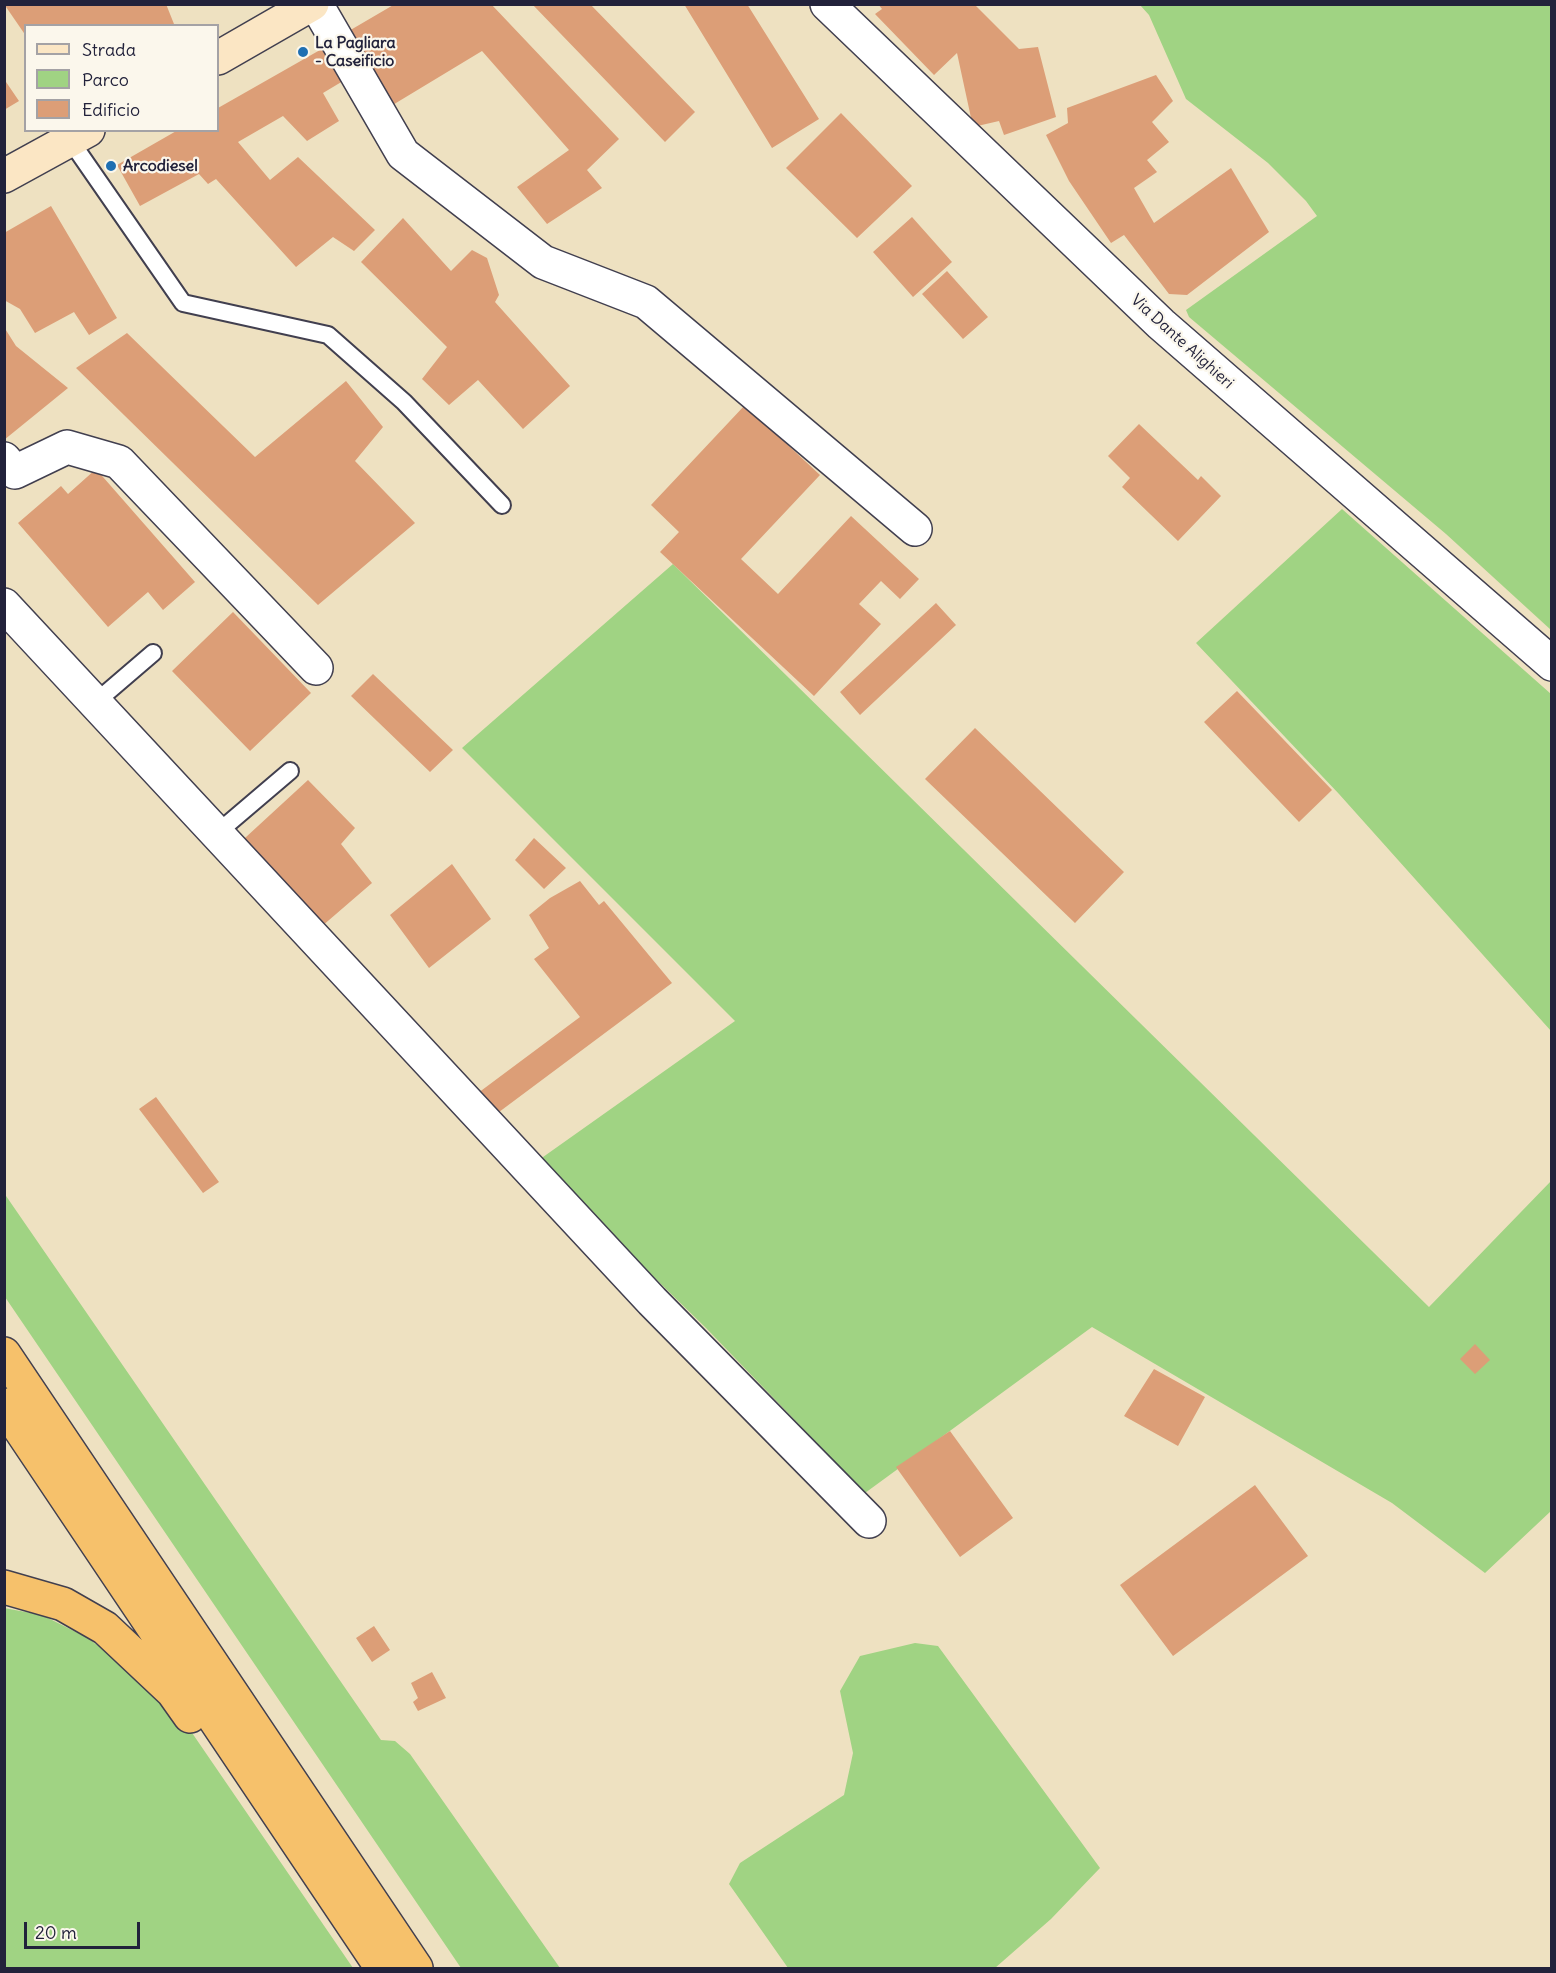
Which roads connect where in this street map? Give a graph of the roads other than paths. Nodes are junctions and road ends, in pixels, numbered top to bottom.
1 (314, 4) edge
2 (827, 4) edge
3 (219, 57) edge
4 (79, 135) edge
5 (4, 176) edge
6 (4, 459) edge
7 (502, 505) dead end
8 (915, 529) dead end
9 (5, 607) edge
10 (153, 653) dead end
11 (1551, 664) edge
12 (316, 668) dead end
13 (97, 701) junction
14 (290, 771) dead end
15 (216, 834) junction
16 (4, 1354) edge
17 (4, 1405) edge
18 (869, 1521) dead end
19 (4, 1587) edge
20 (382, 1968) edge
21 (416, 1968) edge

1 - 3 main road
1 - 8 street
2 - 11 street, Via Dante Alighieri
4 - 5 main road
4 - 7 lane
6 - 12 street
9 - 13 street
10 - 13 lane
13 - 15 street
14 - 15 lane
15 - 18 street
16 - 21 highway
17 - 20 highway
19 - 20 highway

